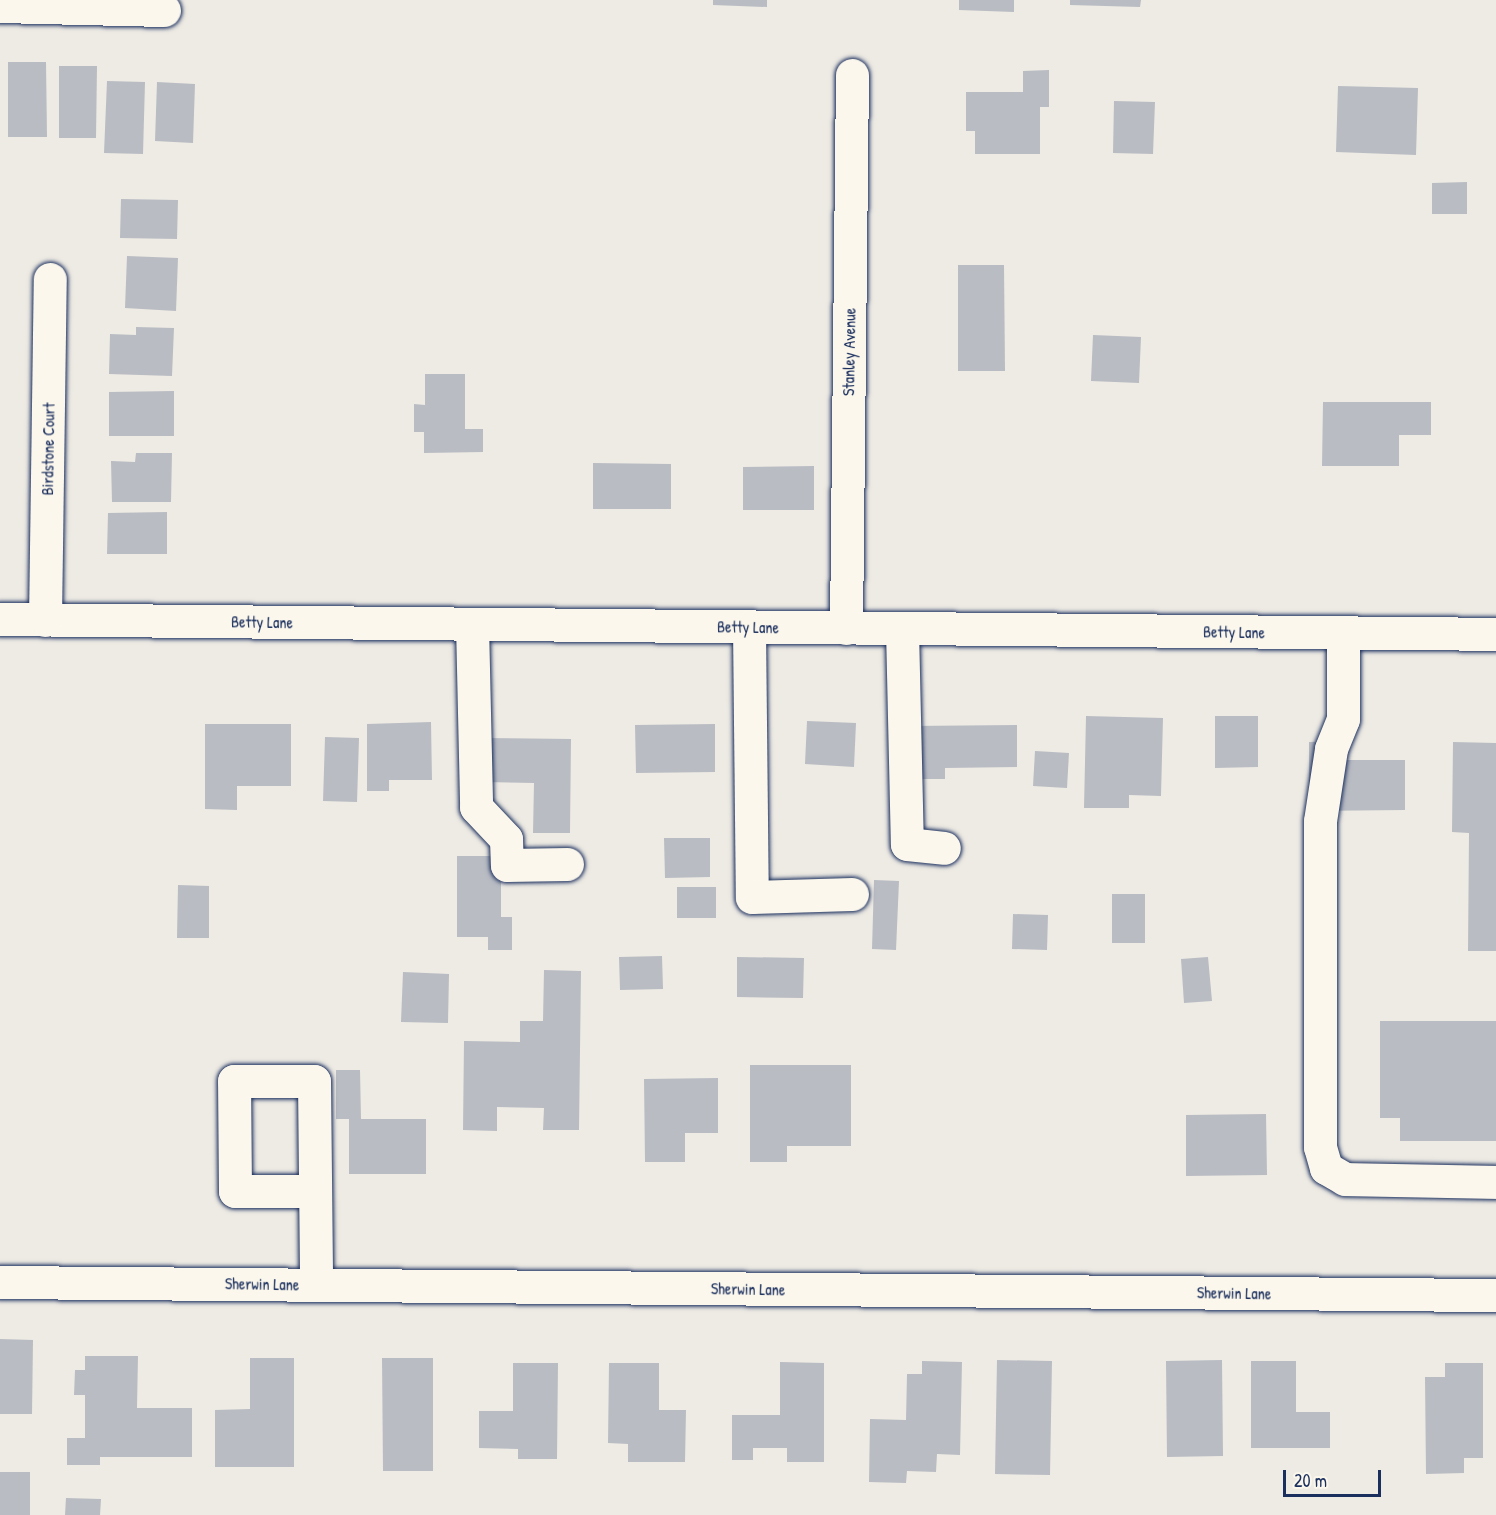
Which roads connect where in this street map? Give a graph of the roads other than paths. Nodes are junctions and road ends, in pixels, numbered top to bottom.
1 (0, 6) edge
2 (164, 10) dead end
3 (852, 75) dead end
4 (50, 279) dead end
5 (0, 619) edge
6 (45, 620) junction
7 (472, 624) junction
8 (749, 627) junction
9 (846, 628) junction
10 (902, 629) junction
11 (1343, 633) junction
12 (1496, 634) edge
13 (944, 848) dead end
14 (567, 864) dead end
15 (852, 894) dead end
16 (1496, 1182) edge
17 (315, 1191) dead end
18 (0, 1282) edge
19 (316, 1285) junction
20 (1496, 1295) edge

1 - 2 street
3 - 9 street, Stanley Avenue
4 - 6 street, Birdstone Court
5 - 6 street, Betty Lane
6 - 7 street, Betty Lane
7 - 8 street, Betty Lane
7 - 14 street
8 - 9 street, Betty Lane
8 - 15 street
9 - 10 street, Betty Lane
10 - 11 street, Betty Lane
10 - 13 street
11 - 12 street, Betty Lane
11 - 16 street
17 - 19 street
18 - 19 street, Sherwin Lane
19 - 20 street, Sherwin Lane

